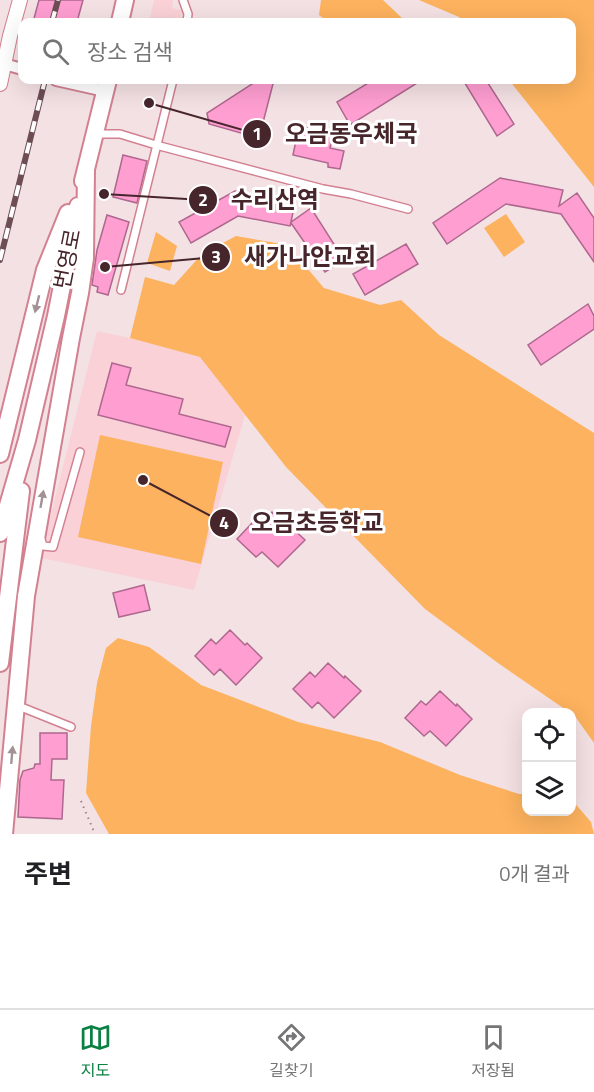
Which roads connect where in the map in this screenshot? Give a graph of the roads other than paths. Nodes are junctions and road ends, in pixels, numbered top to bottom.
1 (20, 0) edge
2 (125, 0) edge
3 (183, 0) edge
4 (121, 18) edge
5 (188, 18) edge
6 (2, 63) edge
7 (18, 68) edge
8 (0, 84) edge
9 (89, 84) edge
10 (173, 84) edge
11 (106, 86) edge
12 (94, 134) junction
13 (156, 145) junction
14 (86, 170) junction
15 (408, 209) dead end
16 (121, 290) dead end
17 (27, 440) junction
18 (80, 452) dead end
19 (0, 454) edge
20 (37, 525) junction
21 (0, 534) edge
22 (0, 663) edge
23 (16, 705) junction
24 (71, 727) dead end
25 (4, 834) edge

1 - 6 street
2 - 4 street
3 - 5 lane
6 - 7 street
6 - 8 street
9 - 11 street
10 - 13 lane
11 - 12 street, 번영로
12 - 13 lane
12 - 14 street, 번영로
13 - 15 lane
13 - 16 lane
14 - 17 street, 번영로
14 -> 19 street
20 -> 14 street
17 - 21 street, 번영로
17 - 22 street, 번영로
18 - 20 lane
20 - 23 street
23 - 24 lane
25 -> 23 street

